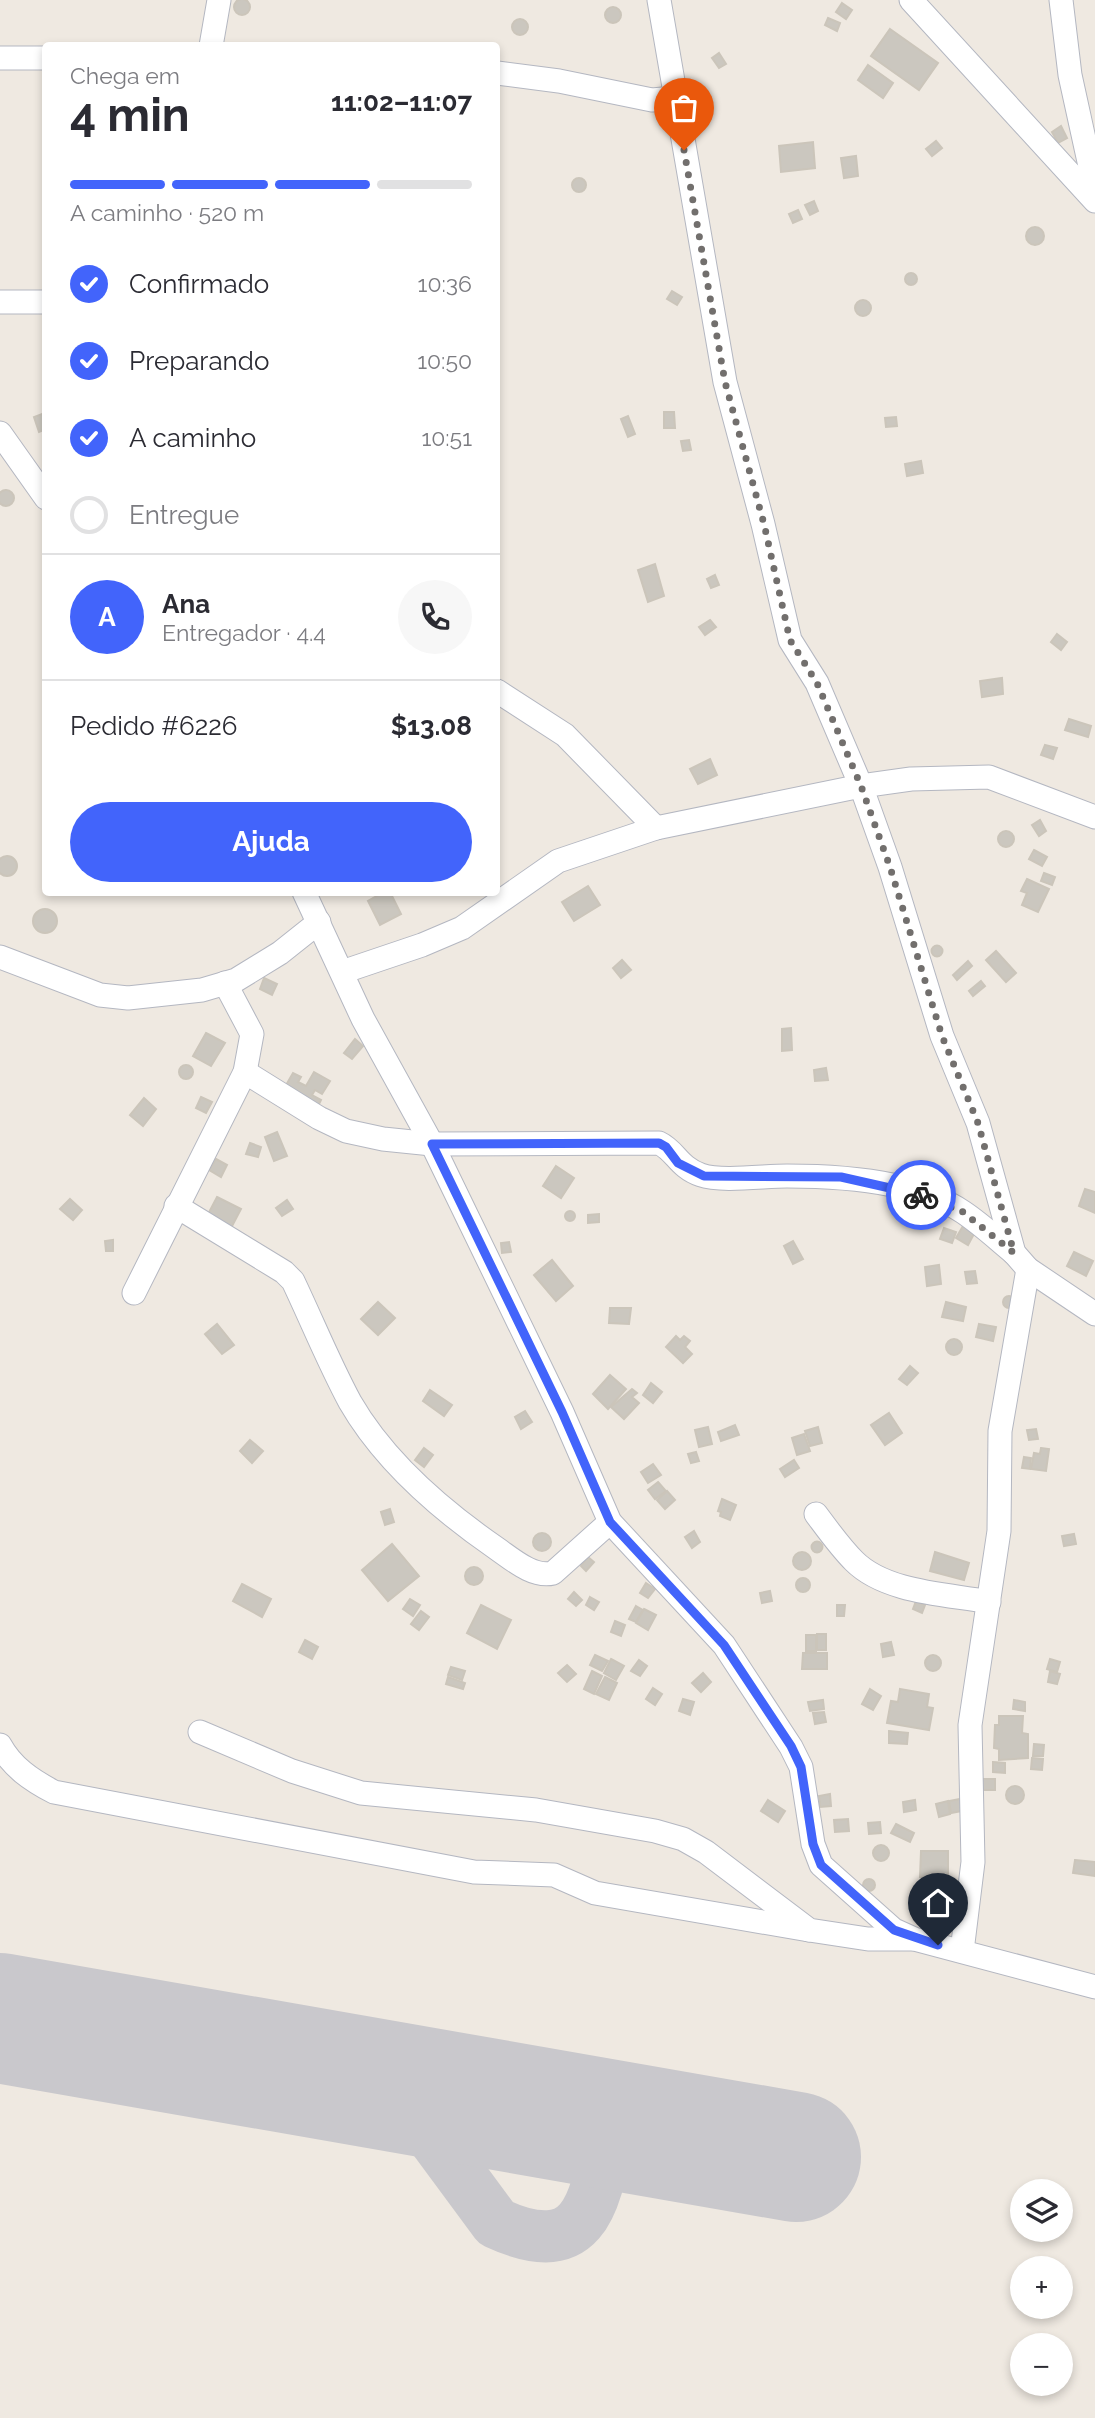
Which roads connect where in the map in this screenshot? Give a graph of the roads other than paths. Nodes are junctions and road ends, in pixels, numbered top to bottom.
1 (219, 0) edge
2 (659, 0) edge
3 (911, 0) edge
4 (1061, 0) edge
5 (212, 42) edge
6 (0, 58) edge
7 (42, 58) edge
8 (500, 73) edge
9 (674, 98) junction
10 (1095, 189) edge
11 (1095, 201) edge
12 (0, 302) edge
13 (42, 302) edge
14 (0, 433) edge
15 (42, 492) edge
16 (500, 693) edge
17 (861, 786) junction
18 (1095, 817) edge
19 (656, 828) junction
20 (306, 896) edge
21 (319, 922) junction
22 (0, 957) edge
23 (342, 972) junction
24 (225, 983) junction
25 (245, 1072) junction
26 (432, 1144) junction
27 (176, 1206) junction
28 (1021, 1261) junction
29 (134, 1293) dead end
30 (1095, 1314) edge
31 (816, 1514) dead end
32 (610, 1522) junction
33 (989, 1602) junction
34 (200, 1732) dead end
35 (0, 1745) edge
36 (809, 1930) junction
37 (914, 1939) junction
38 (962, 1951) junction
39 (1095, 1987) edge

1 - 5 street
2 - 9 street
3 - 11 street
4 - 10 street
6 - 7 street
8 - 9 street
9 - 17 street
12 - 13 street
14 - 15 street
16 - 19 street
17 - 18 street
17 - 19 street
17 - 28 street
19 - 23 street
20 - 21 street
21 - 23 street
21 - 24 street
22 - 24 street
23 - 26 street
24 - 25 street
25 - 26 street
25 - 27 street
26 - 28 street
26 - 32 street
27 - 29 street
27 - 32 street
28 - 30 street
28 - 33 street
31 - 33 street
32 - 37 street
33 - 38 street
34 - 36 street
35 - 36 street
36 - 37 street
37 - 38 street
38 - 39 street

